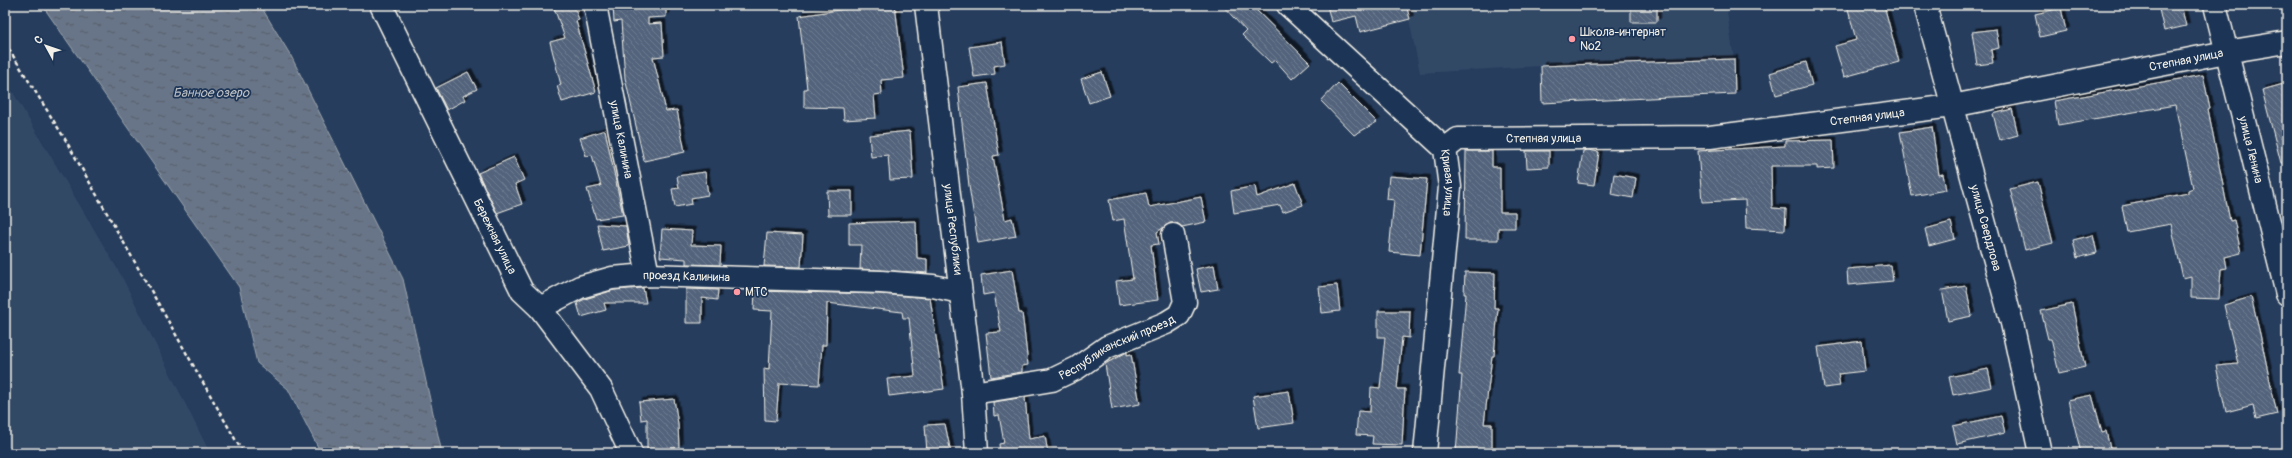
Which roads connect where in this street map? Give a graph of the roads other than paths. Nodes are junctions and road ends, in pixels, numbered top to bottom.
1 (381, 5) edge
2 (595, 5) edge
3 (926, 5) edge
4 (1288, 5) edge
5 (1925, 5) edge
6 (2215, 5) edge
7 (2287, 42) edge
8 (2226, 52) junction
9 (1952, 106) junction
10 (1445, 149) junction
11 (1173, 235) dead end
12 (648, 275) junction
13 (960, 292) junction
14 (2287, 294) edge
15 (540, 308) junction
16 (973, 393) junction
17 (631, 453) edge
18 (977, 453) edge
19 (1426, 453) edge
20 (2040, 453) edge

1 - 15 street, Бережная улица
2 - 12 street, улица Калинина
3 - 13 street, улица Республики
4 - 10 street, Кривая улица
5 - 9 street, улица Свердлова
6 - 8 street, улица Ленина
7 - 8 street, Степная улица
8 - 9 street, Степная улица
8 - 14 street, улица Ленина
9 - 10 street, Степная улица
9 - 20 street, улица Свердлова
10 - 19 street, Кривая улица
11 - 16 street, Республиканский проезд
12 - 13 street, проезд Калинина
12 - 15 street, проезд Калинина
13 - 16 street, улица Республики
15 - 17 street, Бережная улица
16 - 18 street, улица Республики

